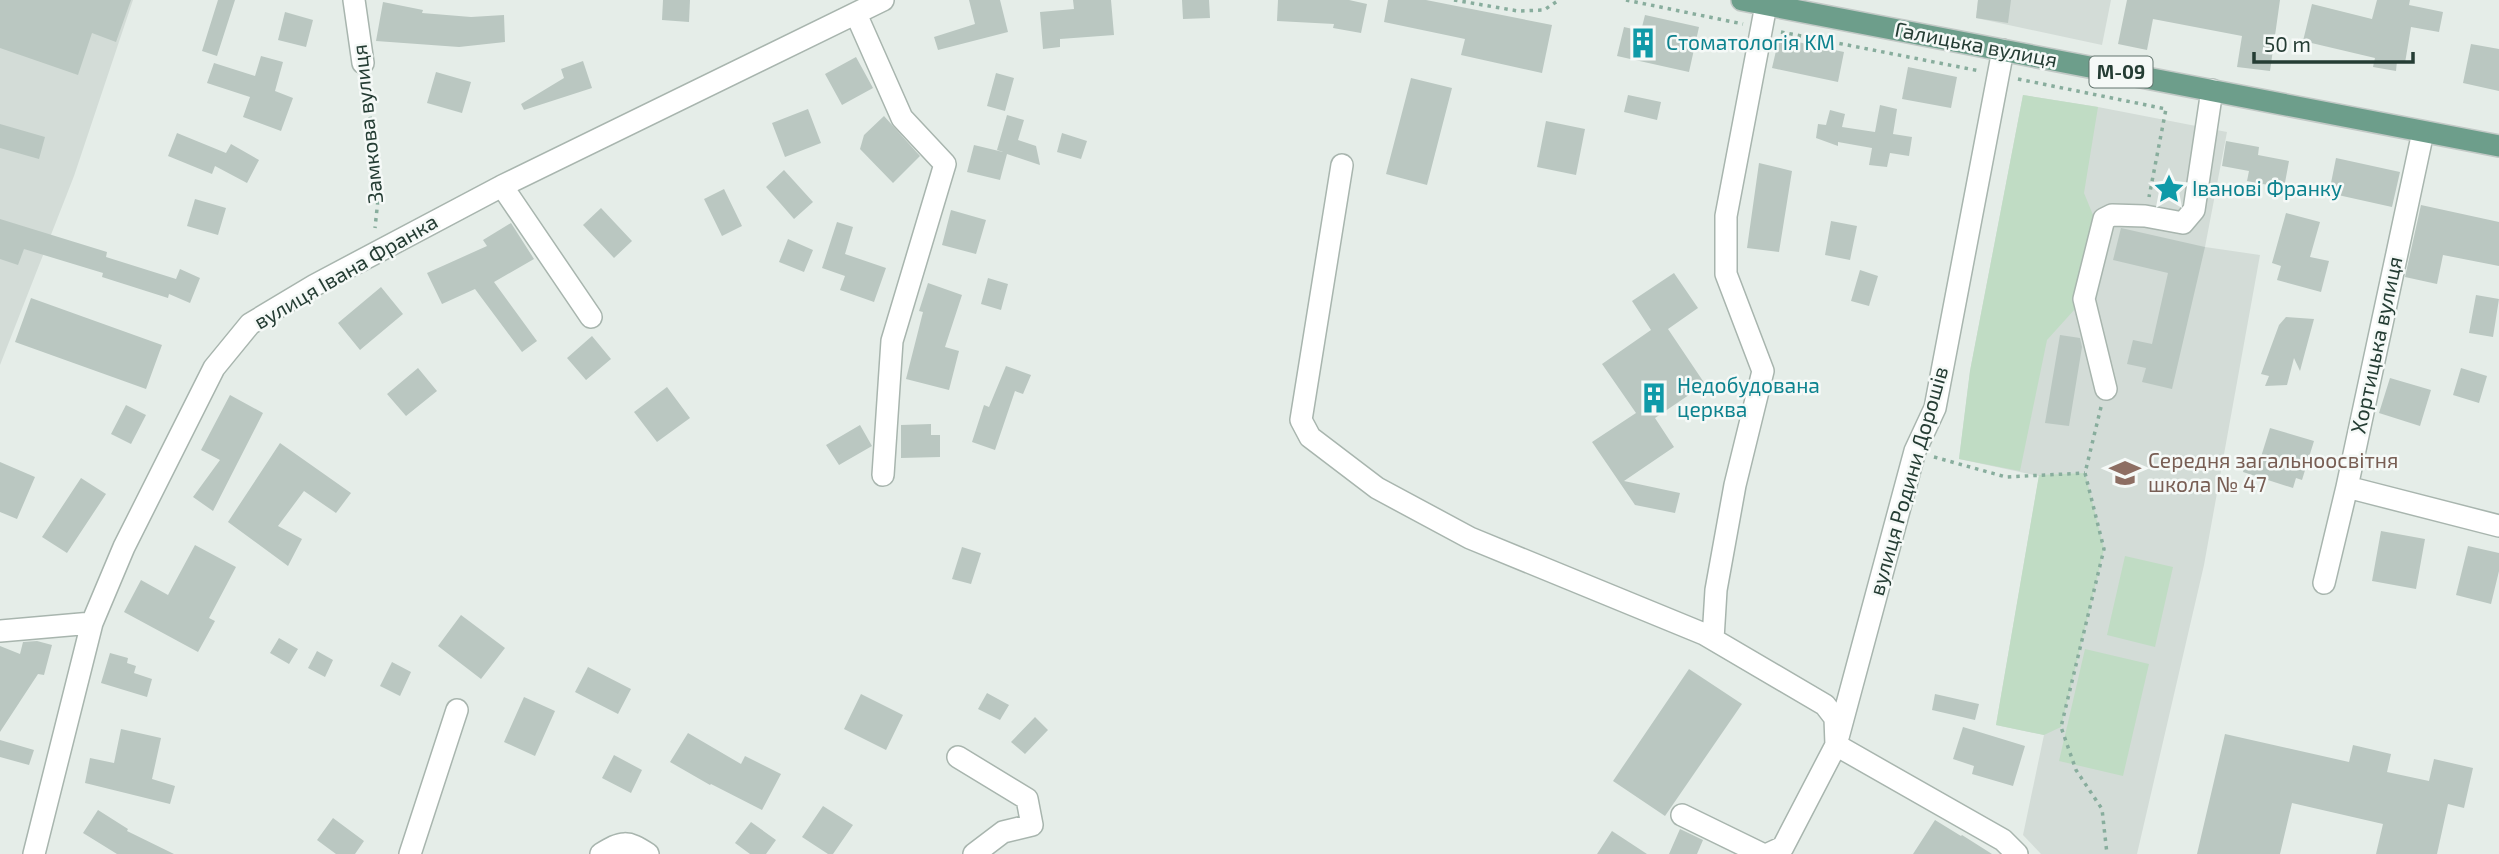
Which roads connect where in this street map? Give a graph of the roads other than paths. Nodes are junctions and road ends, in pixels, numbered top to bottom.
1 (354, 0) edge
2 (883, 0) edge
3 (1742, 0) edge
4 (1766, 5) junction
5 (856, 14) junction
6 (2003, 50) junction
7 (363, 63) road end
8 (2212, 90) junction
9 (2423, 132) junction
10 (2499, 146) edge
11 (1342, 165) dead end
12 (502, 186) junction
13 (591, 317) dead end
14 (2106, 389) road end
15 (883, 475) dead end
16 (2347, 487) junction
17 (2499, 526) edge
18 (2324, 583) dead end
19 (92, 623) junction
20 (0, 631) edge
21 (1708, 637) junction
22 (457, 710) dead end
23 (1836, 745) junction
24 (958, 757) dead end
25 (1682, 815) dead end
26 (34, 854) edge
27 (410, 854) edge
28 (601, 854) edge
29 (648, 854) edge
30 (974, 854) edge
31 (1762, 854) edge
32 (1768, 854) edge
33 (2017, 854) edge

1 - 7 street, Замкова вулиця
2 - 5 street, вулиця Івана Франка
3 - 4 main road, Галицька вулиця / М-09
4 - 6 main road, Галицька вулиця / М-09
4 - 21 street
5 - 12 street, вулиця Івана Франка
5 - 15 street
6 - 8 main road, Галицька вулиця / М-09
6 - 23 street, вулиця Родини Дорошів
8 - 9 main road, Галицька вулиця / М-09
8 - 14 street
9 - 10 main road, Галицька вулиця / М-09
9 - 16 street, Хортицька вулиця
11 - 21 street
12 - 13 street
12 - 19 street, вулиця Івана Франка
16 - 17 street
16 - 18 street, Хортицька вулиця
19 - 20 street
19 - 26 street, вулиця Івана Франка
21 - 23 street
22 - 27 street
23 - 32 street, вулиця Родини Дорошів
23 - 33 street
24 - 30 street
25 - 31 street
28 - 29 street

